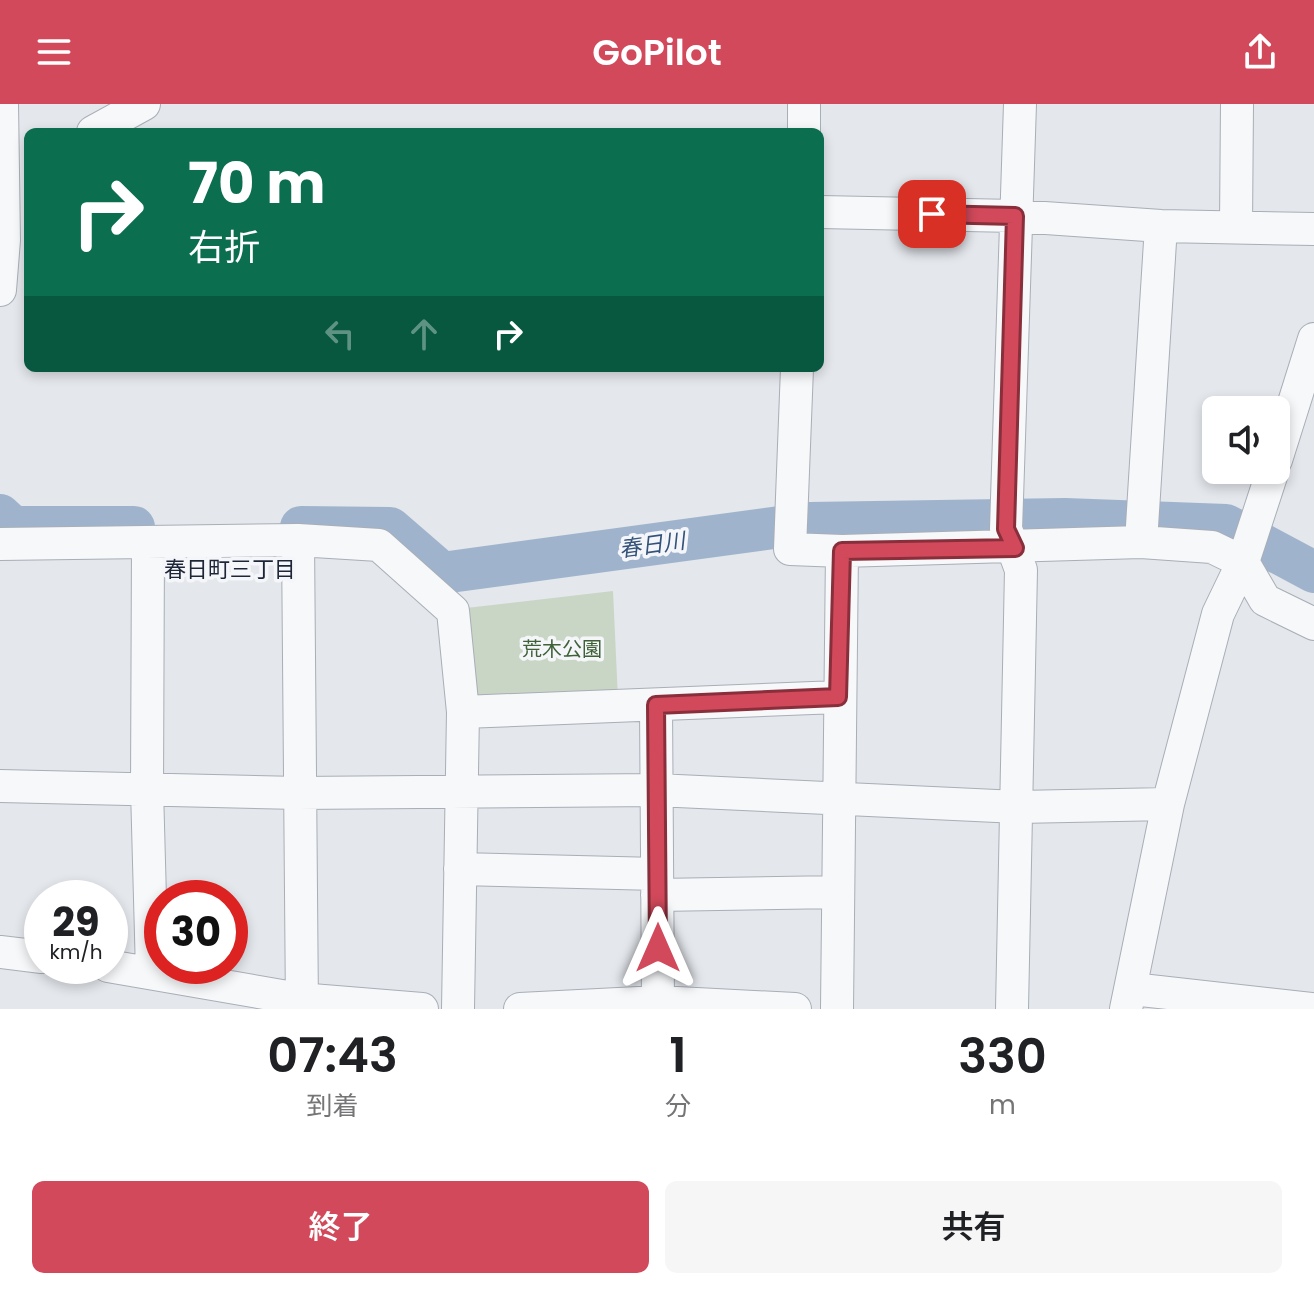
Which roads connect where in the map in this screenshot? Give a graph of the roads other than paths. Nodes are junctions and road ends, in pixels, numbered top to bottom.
1 (2, 104) edge
2 (144, 104) edge
3 (804, 104) edge
4 (1020, 104) edge
5 (1237, 104) edge
6 (100, 128) edge
7 (804, 128) edge
8 (15, 145) edge
9 (824, 212) edge
10 (1015, 216) junction
11 (1161, 226) junction
12 (1236, 226) junction
13 (1314, 229) edge
14 (2, 240) edge
15 (0, 290) edge
16 (1314, 339) edge
17 (797, 372) edge
18 (1290, 415) edge
19 (1268, 484) edge
20 (298, 540) junction
21 (1141, 542) junction
22 (0, 544) edge
23 (148, 544) junction
24 (1015, 548) junction
25 (842, 551) junction
26 (1243, 562) junction
27 (1314, 624) edge
28 (838, 697) junction
29 (656, 705) junction
30 (463, 712) junction
31 (0, 786) edge
32 (147, 789) junction
33 (656, 790) junction
34 (463, 791) junction
35 (298, 793) junction
36 (837, 801) junction
37 (1168, 804) junction
38 (1018, 807) junction
39 (460, 869) junction
40 (149, 880) edge
41 (657, 884) junction
42 (838, 892) junction
43 (0, 952) edge
44 (24, 955) edge
45 (208, 984) edge
46 (1129, 999) edge
47 (658, 1002) junction
48 (300, 1004) edge
49 (422, 1009) edge
50 (458, 1009) edge
51 (520, 1009) edge
52 (795, 1009) edge
53 (837, 1009) edge
54 (1012, 1009) edge
55 (1311, 1009) edge

1 - 8 street
2 - 6 street
3 - 7 street
4 - 10 street
5 - 12 street
8 - 14 street
9 - 10 street
10 - 11 street
10 - 24 street
11 - 12 street
11 - 21 street
12 - 13 street
14 - 15 street
16 - 18 street
17 - 25 street
19 - 26 street
20 - 23 street
20 - 30 street
20 - 35 street
21 - 24 street
21 - 26 street
22 - 23 street
23 - 32 street
24 - 25 street
24 - 38 street
25 - 28 street
26 - 27 street
26 - 37 street
28 - 29 street
28 - 36 street
29 - 30 street
29 - 33 street
30 - 34 street
31 - 32 street
32 - 35 street
32 - 40 street
33 - 34 street
33 - 36 street
33 - 41 street
34 - 35 street
34 - 39 street
35 - 48 street
36 - 38 street
36 - 42 street
37 - 38 street
37 - 46 street
38 - 54 street
39 - 41 street
39 - 50 street
41 - 42 street
41 - 47 street
42 - 53 street
43 - 44 street
45 - 48 street
46 - 55 street
47 - 51 street
47 - 52 street
48 - 49 street

